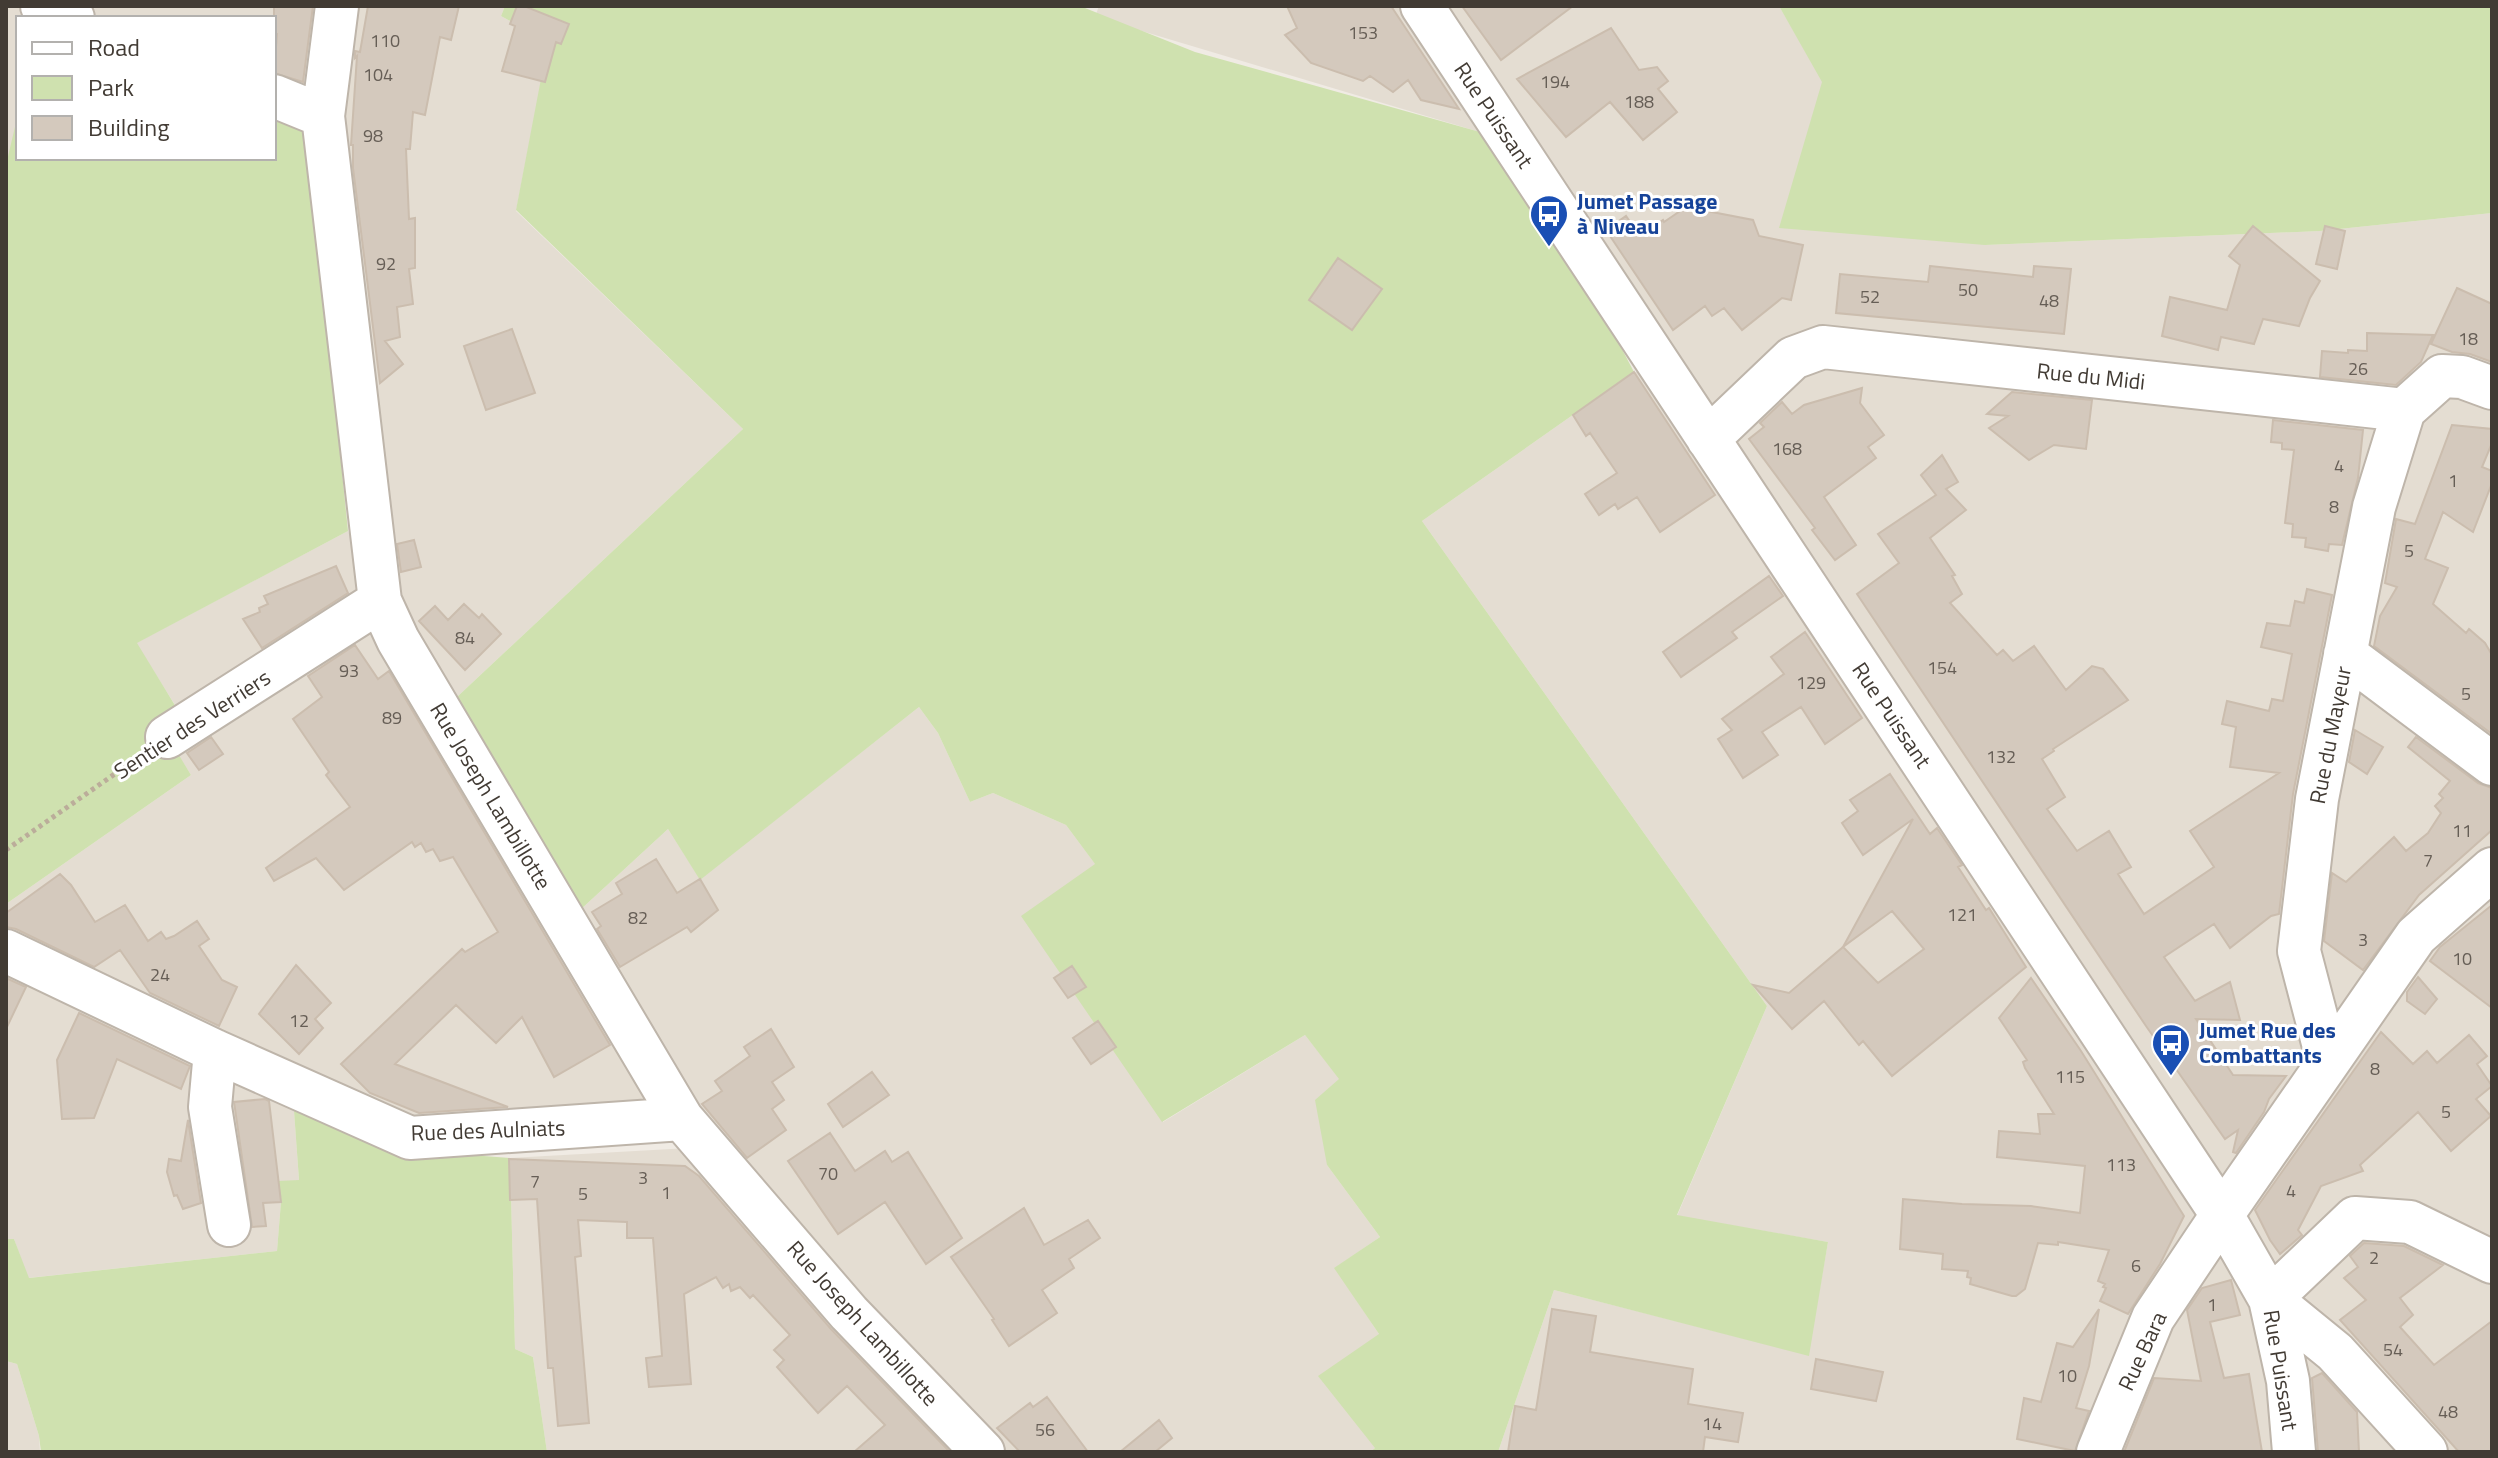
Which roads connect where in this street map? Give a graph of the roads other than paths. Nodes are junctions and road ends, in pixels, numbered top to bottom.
1 (42, 6) edge
2 (337, 6) edge
3 (1422, 6) edge
4 (68, 16) edge
5 (276, 97) edge
6 (323, 116) junction
7 (2492, 388) edge
8 (2404, 410) junction
9 (1708, 439) junction
10 (380, 601) junction
11 (2345, 654) junction
12 (167, 737) road end
13 (2492, 764) edge
14 (2492, 869) edge
15 (6, 951) edge
16 (215, 1051) junction
17 (2328, 1062) junction
18 (682, 1119) junction
19 (2222, 1215) junction
20 (229, 1225) dead end
21 (2492, 1262) edge
22 (2270, 1299) junction
23 (983, 1452) edge
24 (2098, 1452) edge
25 (2294, 1452) edge
26 (2426, 1452) edge

1 - 4 street
2 - 6 street, Rue Joseph Lambillotte
3 - 9 street, Rue Puissant
5 - 6 street
6 - 10 street, Rue Joseph Lambillotte
7 - 8 street
8 - 9 street, Rue du Midi
8 - 11 street, Rue du Mayeur
9 - 19 street, Rue Puissant
10 - 12 street, Sentier des Verriers
10 - 18 street, Rue Joseph Lambillotte
11 - 13 street
11 - 17 street, Rue du Mayeur
14 - 17 street, Rue Bara
15 - 16 street, Rue des Aulniats
16 - 18 street, Rue des Aulniats
16 - 20 street
17 - 19 street, Rue Bara
18 - 23 street, Rue Joseph Lambillotte
19 - 22 street, Rue Puissant
19 - 24 street, Rue Bara
21 - 22 street
22 - 25 street, Rue Puissant
22 - 26 street

